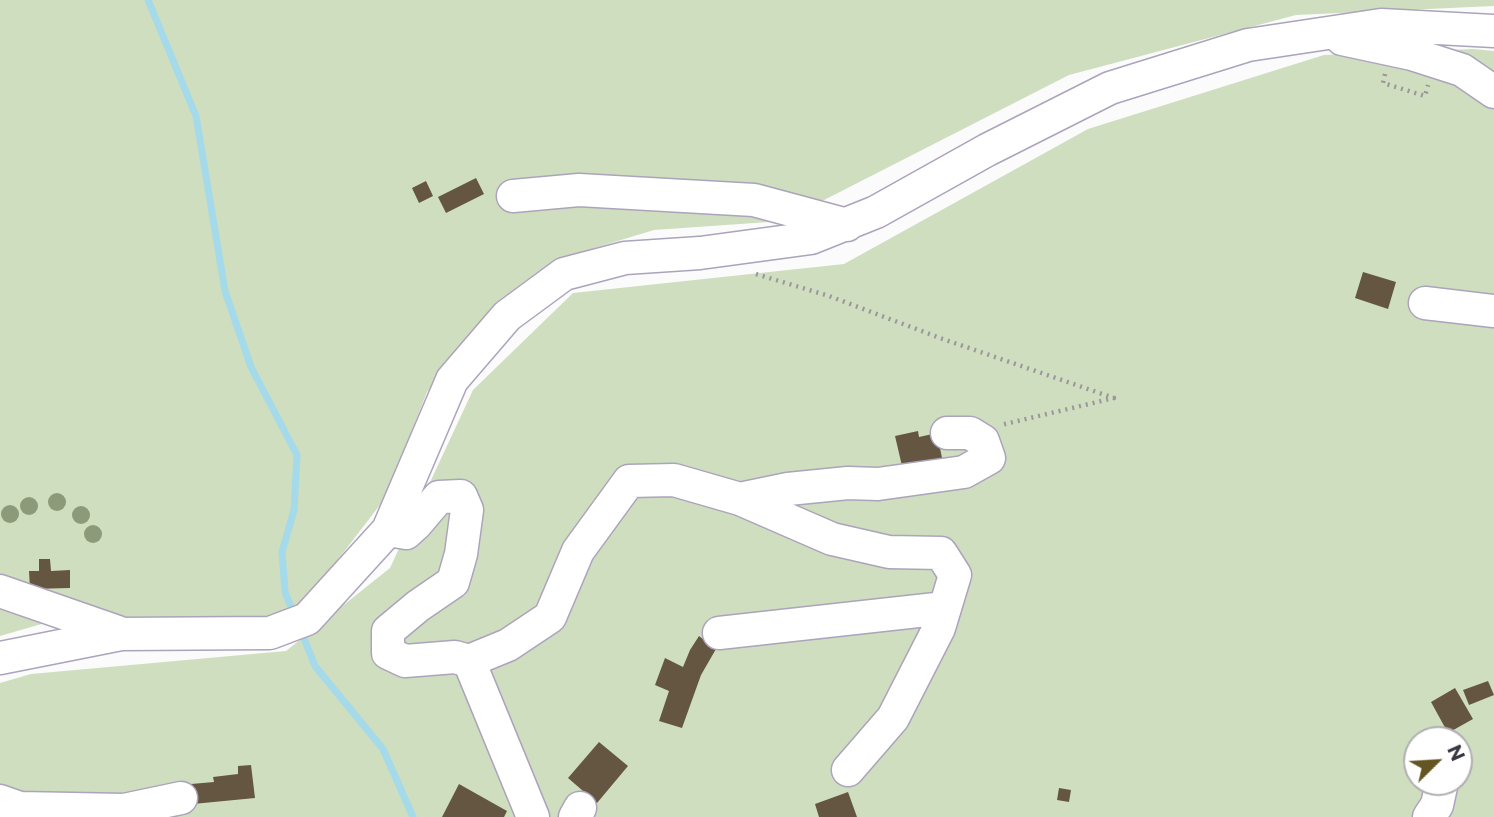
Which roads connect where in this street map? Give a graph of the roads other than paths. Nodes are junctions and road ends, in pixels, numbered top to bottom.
1 (1494, 31) edge
2 (1320, 34) junction
3 (1494, 92) edge
4 (513, 196) dead end
5 (847, 225) junction
6 (1425, 303) dead end
7 (1494, 311) edge
8 (958, 433) road end
9 (740, 499) junction
10 (388, 530) junction
11 (0, 591) edge
12 (945, 608) junction
13 (719, 633) dead end
14 (121, 634) junction
15 (0, 658) edge
16 (469, 661) junction
17 (848, 770) dead end
18 (1439, 796) edge
19 (181, 798) dead end
20 (0, 801) edge
21 (533, 817) edge
22 (1429, 817) edge

1 - 2 street
2 - 3 street
2 - 5 street
4 - 5 street
5 - 10 street
6 - 7 street
8 - 9 street
9 - 12 street
9 - 16 street
10 - 14 street
10 - 16 street
11 - 14 street
12 - 13 street
12 - 17 street
14 - 15 street
16 - 21 street
18 - 22 street
19 - 20 street

